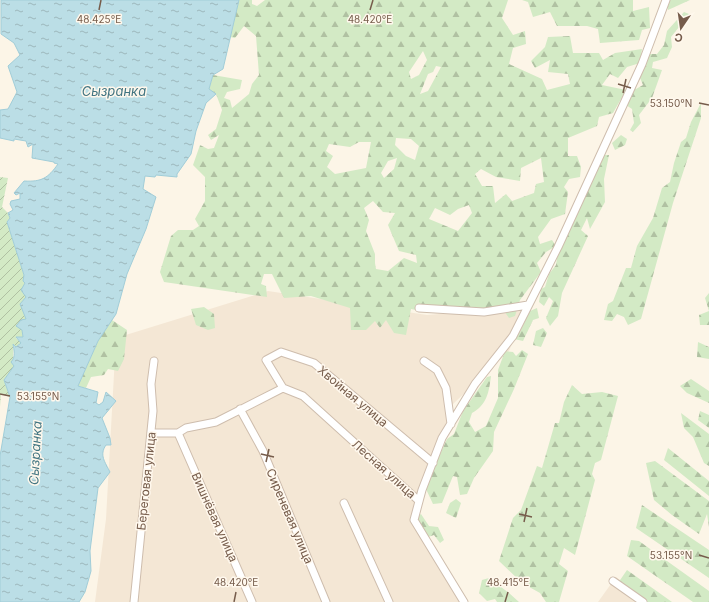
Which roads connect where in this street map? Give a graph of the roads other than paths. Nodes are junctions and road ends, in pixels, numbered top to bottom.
1 (666, 0) edge
2 (528, 305) junction
3 (419, 308) dead end
4 (154, 361) dead end
5 (424, 361) dead end
6 (283, 388) junction
7 (240, 409) junction
8 (451, 424) junction
9 (151, 433) junction
10 (178, 433) junction
11 (433, 463) junction
12 (419, 501) junction
13 (344, 503) dead end
14 (613, 581) dead end
15 (134, 602) edge
16 (252, 602) edge
17 (326, 602) edge
18 (389, 602) edge
19 (464, 602) edge
20 (643, 602) edge

1 - 2 street
2 - 3 street
2 - 8 street
4 - 9 street, Береговая улица
5 - 8 street
6 - 7 street
6 - 11 street, Хвойная улица
6 - 12 street, Лесная улица
7 - 10 street
7 - 17 street, Сиреневая улица
8 - 11 street
9 - 10 street
9 - 15 street, Береговая улица
10 - 16 street, Вишнёвая улица
11 - 12 street
12 - 19 street, Лесная улица
13 - 18 street
14 - 20 street

